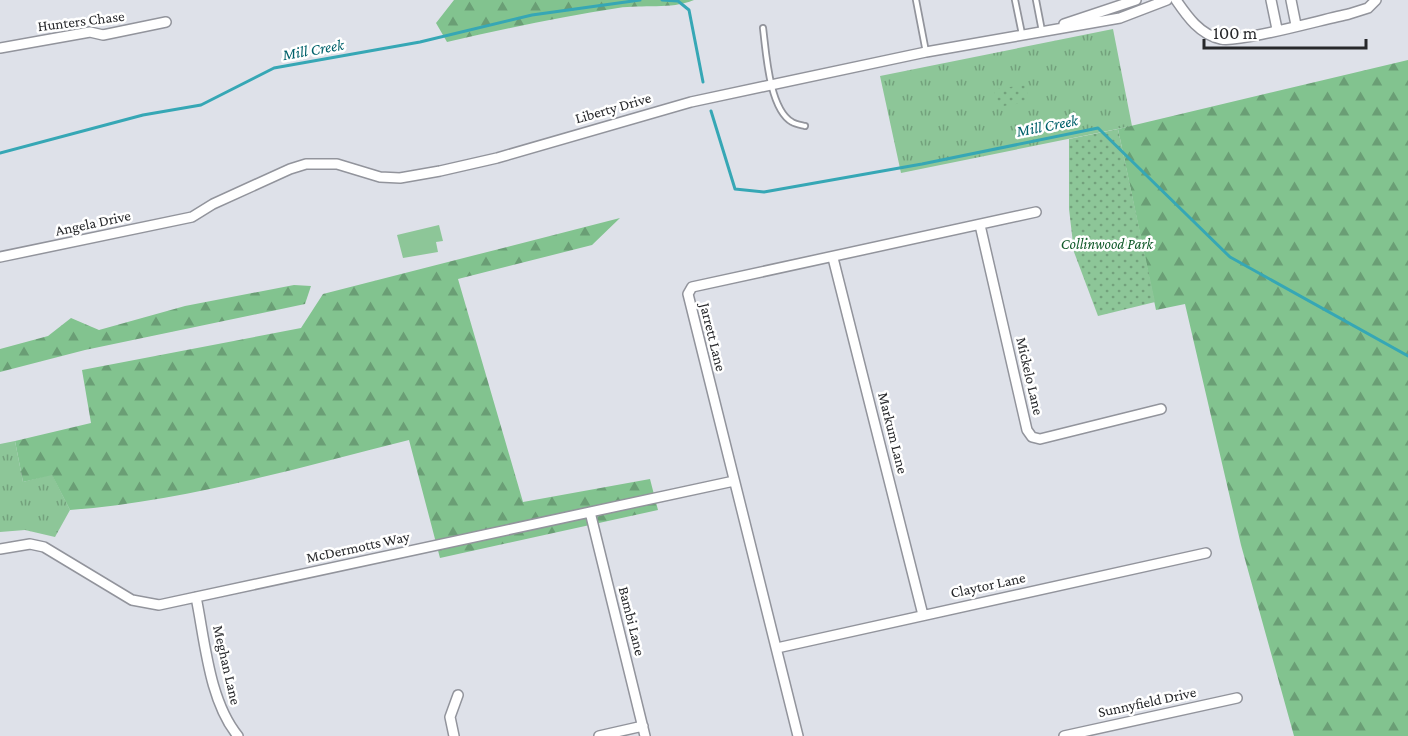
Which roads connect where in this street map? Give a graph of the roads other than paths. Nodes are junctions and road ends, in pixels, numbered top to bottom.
1 (916, 0) edge
2 (1015, 0) edge
3 (1036, 0) edge
4 (1136, 0) edge
5 (1167, 0) edge
6 (1176, 0) edge
7 (1271, 0) edge
8 (1291, 0) edge
9 (1376, 0) edge
10 (166, 22) dead end
11 (1296, 25) junction
12 (763, 28) dead end
13 (1053, 28) junction
14 (1277, 29) junction
15 (1042, 31) junction
16 (1022, 34) junction
17 (0, 48) edge
18 (926, 52) junction
19 (771, 85) junction
20 (805, 126) dead end
21 (1036, 212) dead end
22 (192, 217) joint
23 (980, 225) junction
24 (0, 257) edge
25 (833, 258) junction
26 (1161, 409) dead end
27 (734, 481) junction
28 (590, 512) junction
29 (0, 549) edge
30 (1206, 553) dead end
31 (196, 597) junction
32 (922, 615) junction
33 (777, 648) junction
34 (458, 695) dead end
35 (1237, 698) dead end
36 (643, 726) junction
37 (238, 736) edge
38 (454, 736) edge
39 (599, 736) edge
40 (645, 736) edge
41 (798, 736) edge
42 (1064, 736) edge

1 - 18 lane
2 - 16 lane
3 - 15 lane
4 - 13 street, Liberty Drive
5 - 13 street, Liberty Drive
6 - 14 street
7 - 14 street
8 - 11 street
9 - 11 street
10 - 17 street, Hunters Chase
11 - 14 street
12 - 19 lane
13 - 15 street, Liberty Drive
15 - 16 street, Liberty Drive
16 - 18 street, Liberty Drive
18 - 19 street, Liberty Drive
19 - 20 lane
19 - 22 street, Liberty Drive
21 - 23 street, Jarrett Lane
22 - 24 street, Angela Drive
23 - 25 street, Jarrett Lane
23 - 26 street, Mickelo Lane
25 - 27 street, Jarrett Lane
25 - 32 street, Markum Lane
27 - 28 street, McDermotts Way
27 - 33 street, Jarrett Lane
28 - 31 street, McDermotts Way
28 - 36 street, Bambi Lane
29 - 31 street, McDermotts Way
30 - 32 street, Claytor Lane
31 - 37 street, Meghan Lane
32 - 33 street, Claytor Lane
33 - 41 street, Jarrett Lane
34 - 38 street
35 - 42 street, Sunnyfield Drive
36 - 39 street
36 - 40 street, Bambi Lane

